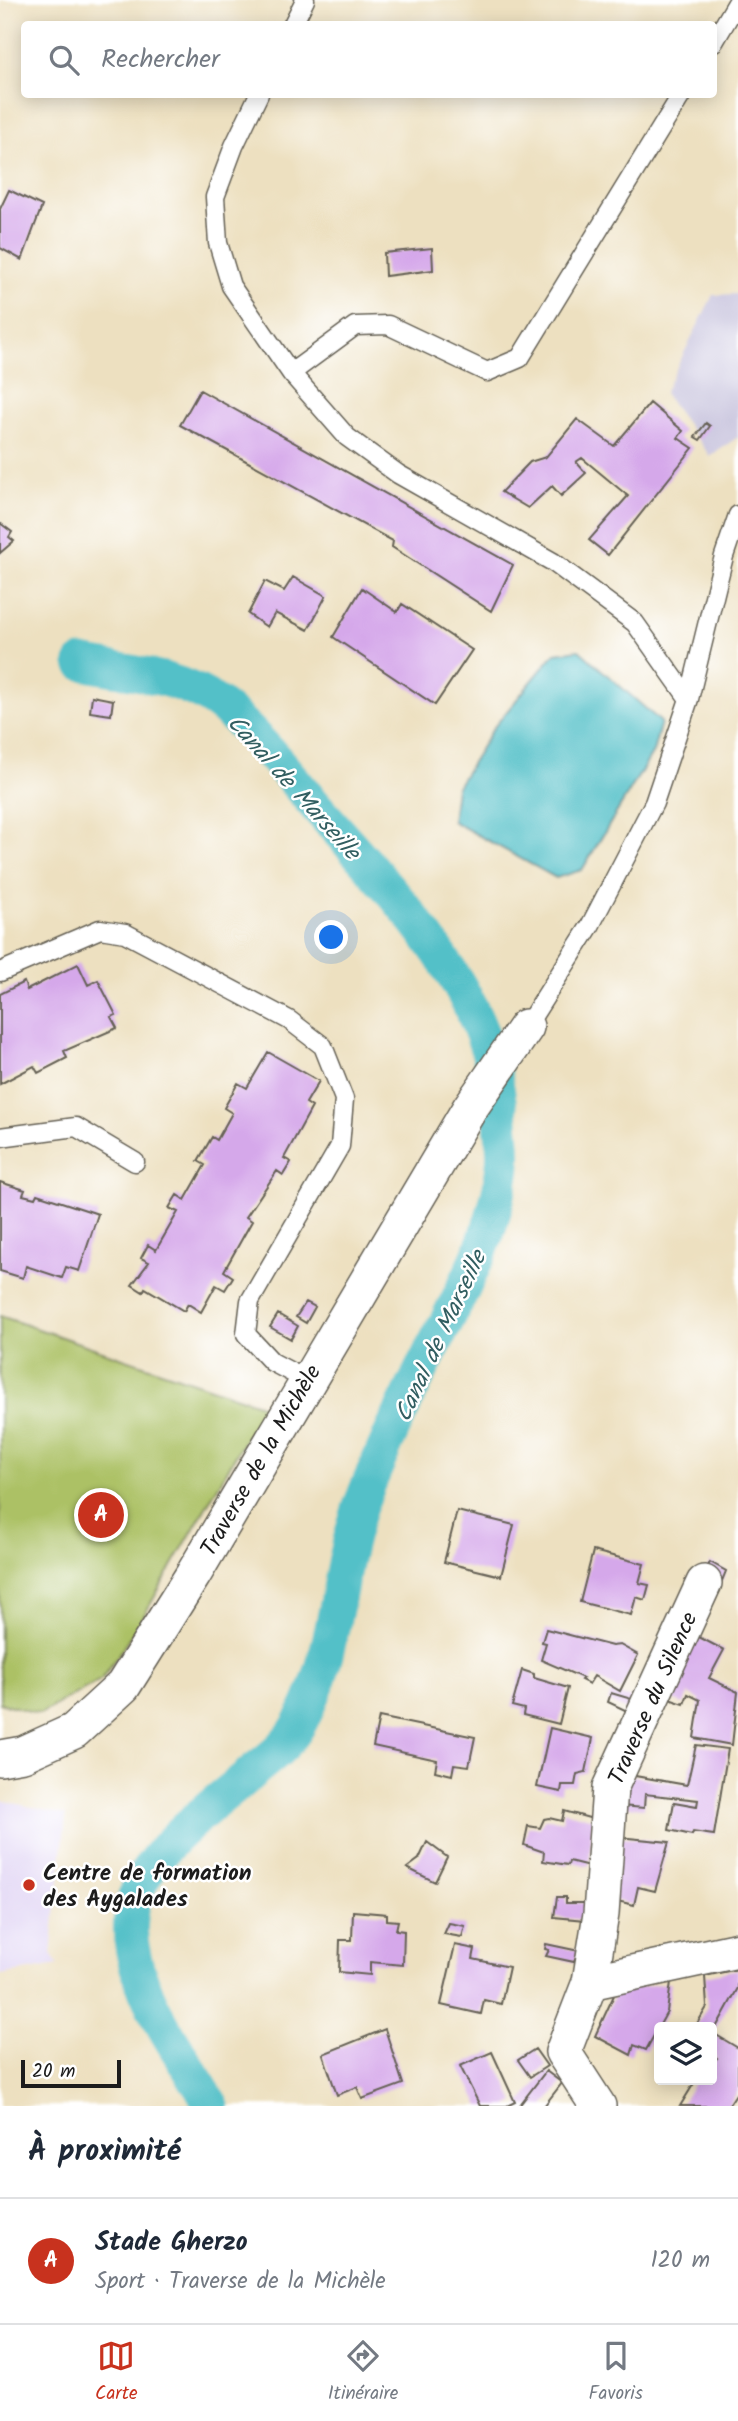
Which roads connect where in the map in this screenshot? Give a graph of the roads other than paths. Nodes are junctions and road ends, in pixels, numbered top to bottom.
1 (305, 0) edge
2 (738, 1) edge
3 (294, 21) edge
4 (717, 35) edge
5 (257, 98) edge
6 (680, 98) edge
7 (291, 373) junction
8 (738, 515) edge
9 (738, 541) edge
10 (723, 556) junction
11 (690, 699) junction
12 (0, 972) edge
13 (526, 1027) joint
14 (0, 1138) edge
15 (135, 1162) dead end
16 (306, 1380) junction
17 (704, 1583) dead end
18 (0, 1758) edge
19 (738, 1950) edge
20 (590, 1982) junction
21 (598, 2106) edge

1 - 3 lane
2 - 4 lane
5 - 7 lane
6 - 7 lane
7 - 11 lane
8 - 10 lane
9 - 10 lane
10 - 11 lane
11 - 13 lane
12 - 16 lane
13 - 16 street, Traverse de la Michèle
14 - 15 lane
16 - 18 street, Traverse de la Michèle
17 - 20 street, Traverse du Silence
19 - 20 street
20 - 21 street, Traverse du Silence

